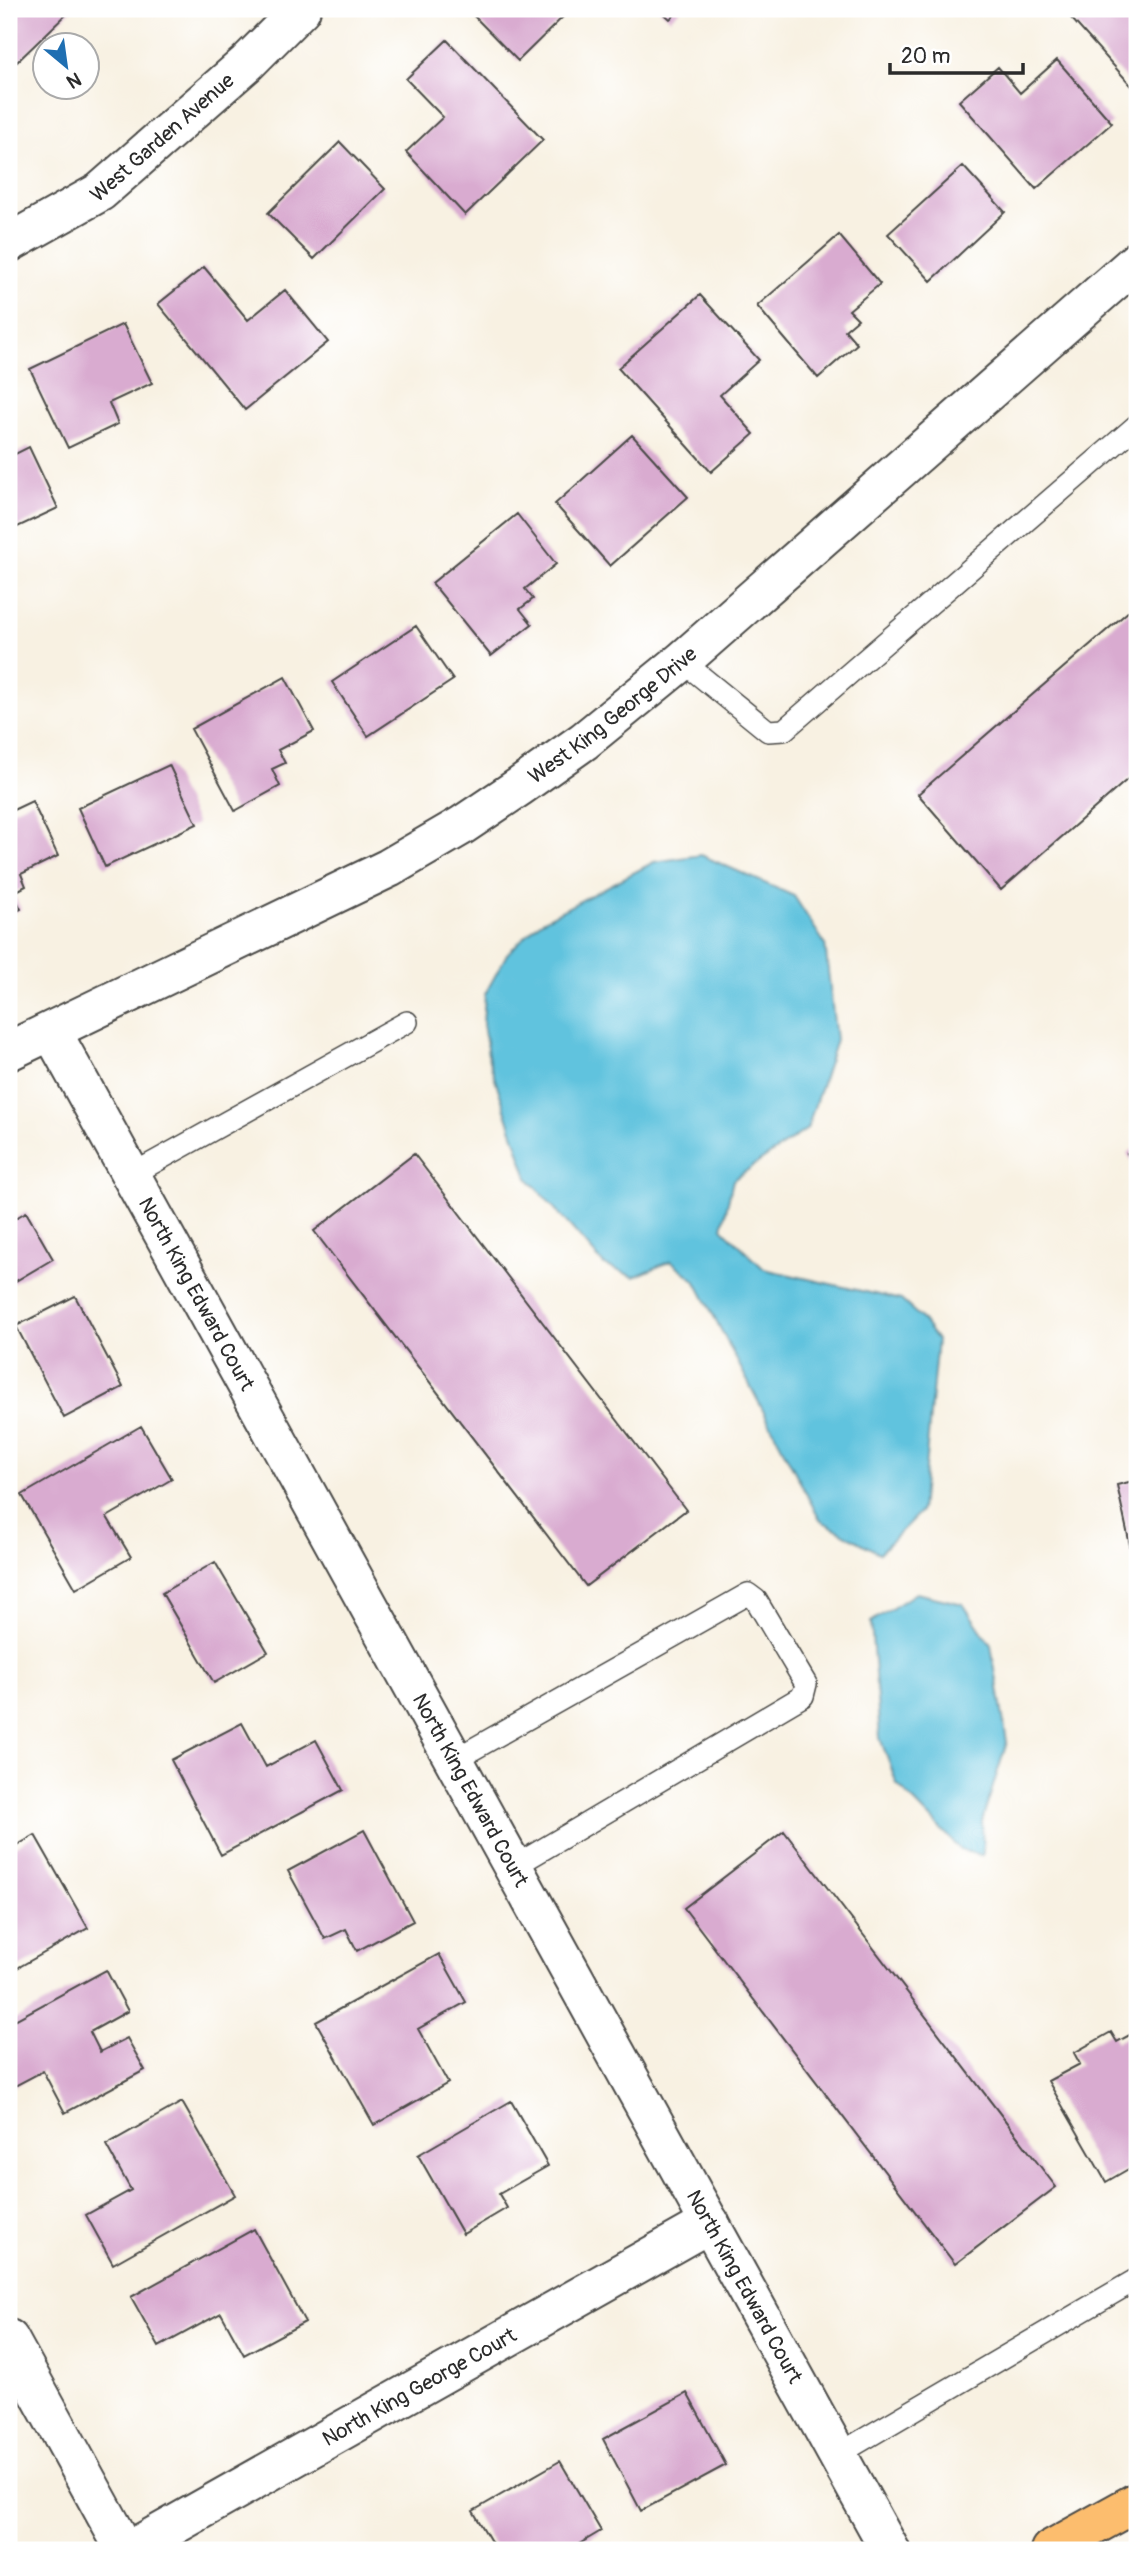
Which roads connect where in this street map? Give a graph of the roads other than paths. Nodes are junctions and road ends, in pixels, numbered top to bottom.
1 (301, 9) edge
2 (9, 243) edge
3 (1137, 261) edge
4 (1137, 425) edge
5 (682, 661) junction
6 (407, 1022) dead end
7 (52, 1032) junction
8 (9, 1051) edge
9 (131, 1175) junction
10 (454, 1760) junction
11 (513, 1867) junction
12 (710, 2223) junction
13 (1137, 2279) edge
14 (9, 2339) edge
15 (837, 2455) junction
16 (1137, 2502) edge
17 (125, 2550) edge
18 (130, 2550) edge
19 (890, 2550) edge
20 (1050, 2550) edge

1 - 2 street, West Garden Avenue
3 - 5 street, West King George Drive
4 - 5 lane
5 - 7 street, West King George Drive
6 - 9 lane
7 - 8 street, West King George Drive
7 - 9 street, North King Edward Court
9 - 10 street, North King Edward Court
10 - 11 street, North King Edward Court
10 - 11 lane
11 - 12 street, North King Edward Court
12 - 15 street, North King Edward Court
12 - 18 street, North King George Court
13 - 15 lane
14 - 17 street
15 - 19 street, North King Edward Court
16 - 20 main road

